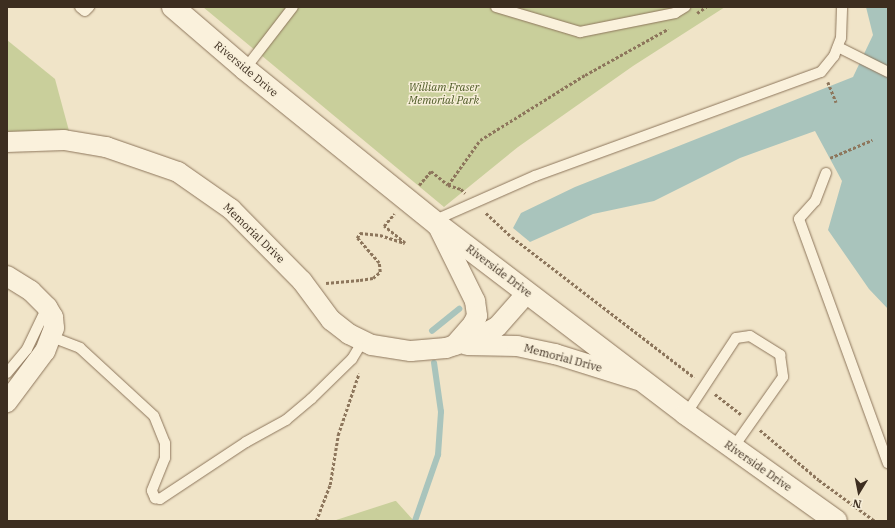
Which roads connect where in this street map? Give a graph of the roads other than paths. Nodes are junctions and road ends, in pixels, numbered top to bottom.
1 (80, 7) edge
2 (89, 7) edge
3 (173, 7) edge
4 (293, 7) edge
5 (496, 7) edge
6 (685, 7) edge
7 (842, 7) edge
8 (838, 47) junction
9 (245, 69) junction
10 (888, 72) edge
11 (7, 142) edge
12 (826, 173) dead end
13 (435, 223) junction
14 (7, 276) edge
15 (527, 293) junction
16 (47, 307) junction
17 (52, 337) junction
18 (368, 343) junction
19 (455, 345) junction
20 (7, 373) edge
21 (646, 382) junction
22 (7, 402) edge
23 (686, 414) junction
24 (733, 448) junction
25 (888, 463) edge
26 (836, 521) edge

1 - 2 lane
3 - 9 main road, Riverside Drive
4 - 9 lane
5 - 6 lane
7 - 8 lane
8 - 10 lane
8 - 13 lane
9 - 13 main road, Riverside Drive
11 - 18 street, Memorial Drive
12 - 25 lane
13 - 15 main road, Riverside Drive
13 - 19 street
14 - 16 street
15 - 19 street, Memorial Drive
15 - 21 main road, Riverside Drive
16 - 17 street
16 - 20 lane
17 - 18 lane
17 - 22 street
18 - 19 street, Memorial Drive
19 - 21 street, Memorial Drive
21 - 23 main road, Riverside Drive
23 - 24 main road, Riverside Drive
23 - 24 lane
24 - 26 main road, Riverside Drive

